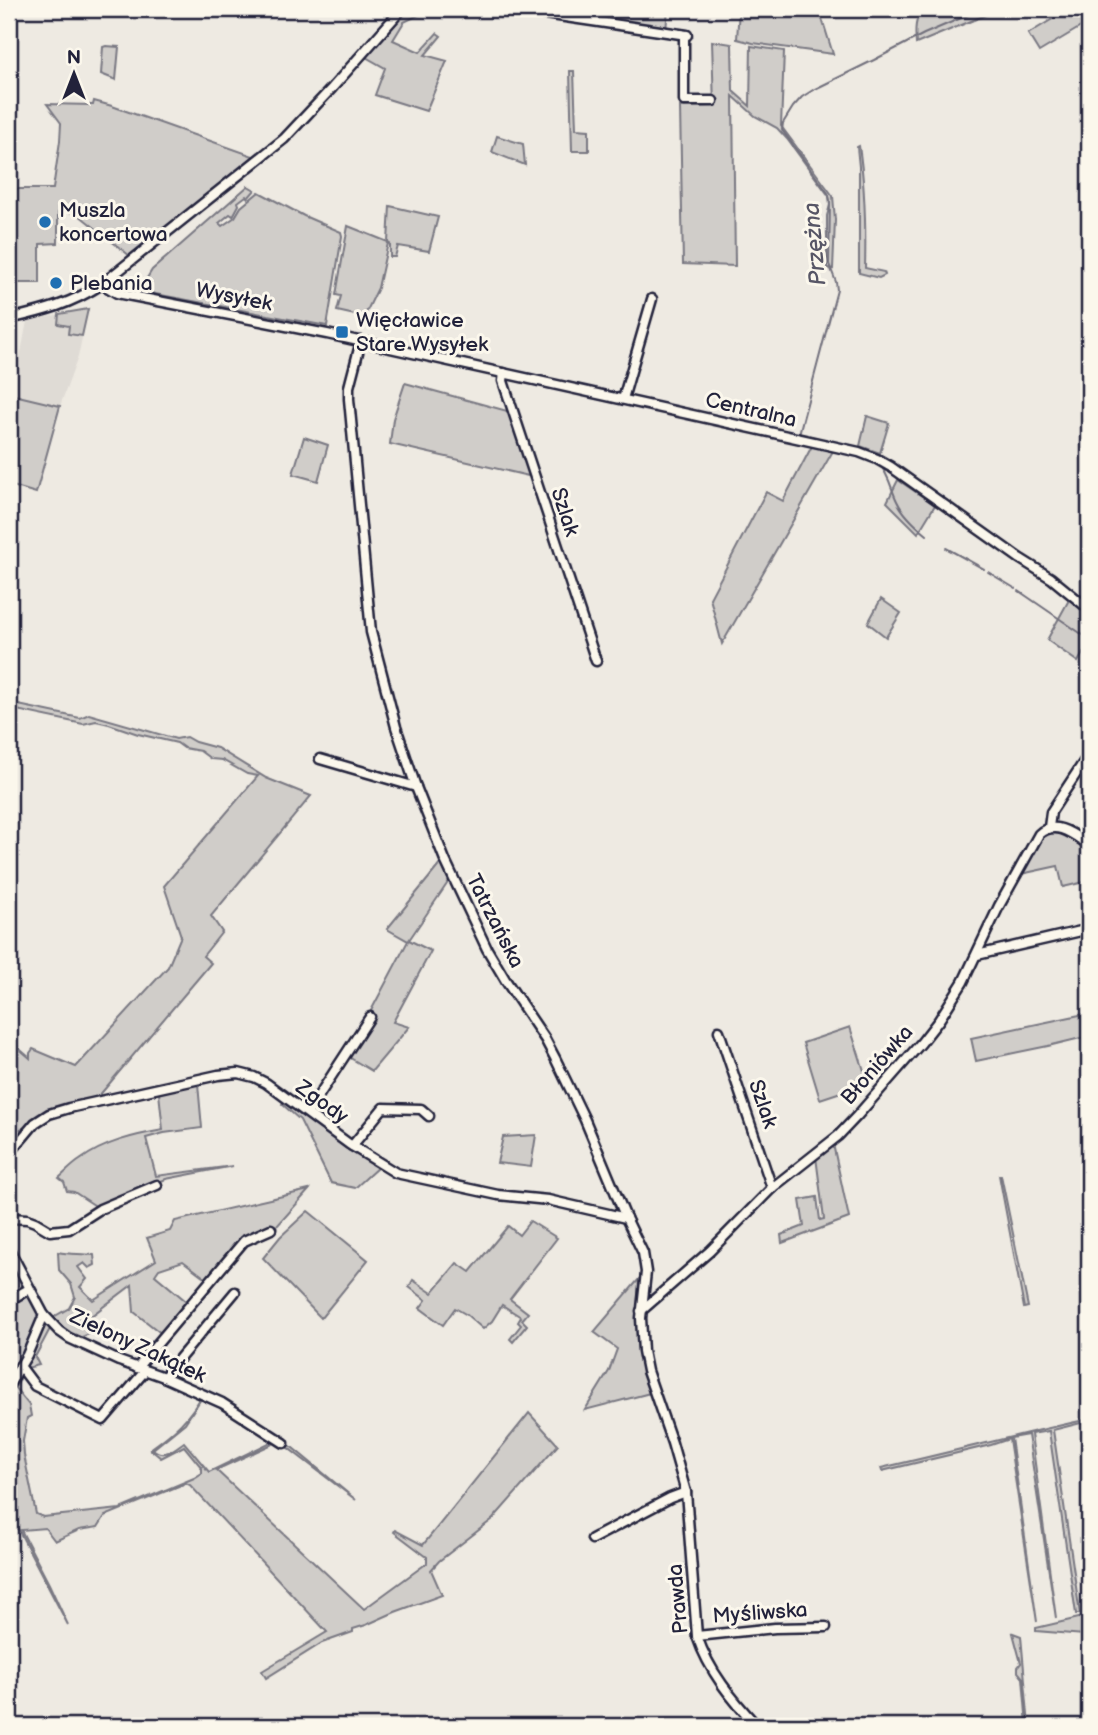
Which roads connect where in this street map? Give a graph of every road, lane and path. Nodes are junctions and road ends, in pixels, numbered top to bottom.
1 (402, 9) edge
2 (511, 9) edge
3 (713, 101) dead end
4 (102, 284) junction
5 (652, 299) dead end
6 (9, 319) edge
7 (361, 341) junction
8 (504, 373) junction
9 (623, 399) junction
10 (1089, 609) edge
11 (596, 661) dead end
12 (1089, 754) edge
13 (320, 759) dead end
14 (415, 787) junction
15 (1049, 827) junction
16 (1089, 845) edge
17 (1081, 932) dead end
18 (977, 955) junction
19 (370, 1017) dead end
20 (719, 1031) dead end
21 (308, 1112) junction
22 (429, 1116) dead end
23 (352, 1146) junction
24 (9, 1154) edge
25 (157, 1185) dead end
26 (772, 1188) junction
27 (9, 1218) edge
28 (626, 1218) junction
29 (271, 1229) dead end
30 (9, 1249) edge
31 (29, 1289) junction
32 (235, 1292) dead end
33 (9, 1304) edge
34 (641, 1311) junction
35 (44, 1315) junction
36 (20, 1366) junction
37 (141, 1370) junction
38 (164, 1377) junction
39 (9, 1385) edge
40 (284, 1443) dead end
41 (686, 1492) junction
42 (592, 1539) dead end
43 (826, 1627) dead end
44 (697, 1636) junction
45 (757, 1726) edge

1 - 4 street
2 - 3 street
4 - 6 street
4 - 7 street, Wysyłek
5 - 9 street
7 - 8 street, Centralna
7 - 14 street, Tatrzańska
8 - 9 street, Centralna
8 - 11 street, Szlak
9 - 10 street, Centralna
12 - 15 street, Błoniówka
13 - 14 street
14 - 28 street, Tatrzańska
15 - 16 street
15 - 18 street, Błoniówka
17 - 18 street
18 - 26 street, Błoniówka
19 - 21 street
20 - 26 street, Szlak
21 - 23 street, Zgody
21 - 24 street, Zgody
22 - 23 street
23 - 28 street, Zgody
25 - 27 street
26 - 34 street, Błoniówka
28 - 34 street, Tatrzańska
29 - 37 street
30 - 31 street, Zielony Zakątek
31 - 33 street
31 - 35 street, Zielony Zakątek
32 - 38 street
34 - 41 street, Tatrzańska
35 - 36 street
35 - 37 street, Zielony Zakątek
36 - 37 street
36 - 39 street
37 - 38 street, Zielony Zakątek
38 - 40 street, Zielony Zakątek
41 - 42 street
41 - 44 street, Prawda
43 - 44 street, Myśliwska
44 - 45 street, Prawda

